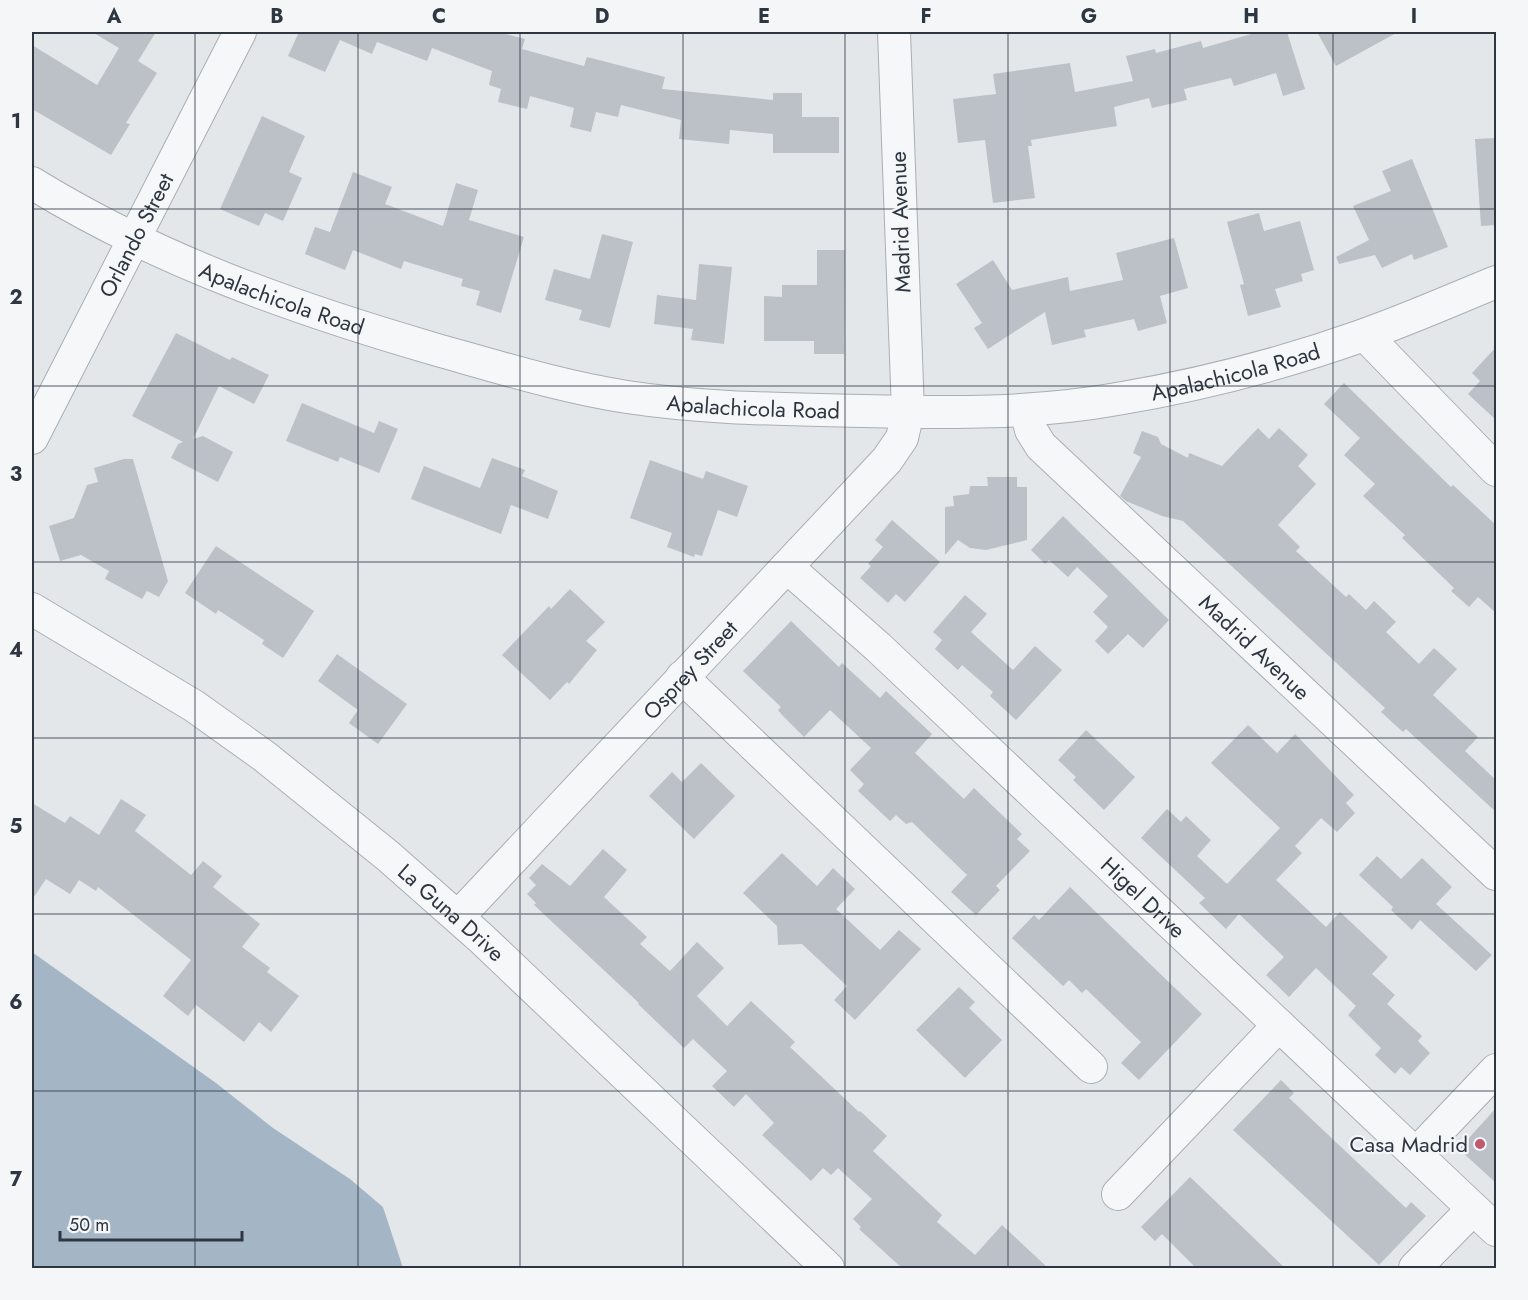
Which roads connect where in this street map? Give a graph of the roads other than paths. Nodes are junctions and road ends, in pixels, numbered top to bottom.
1 (240, 32) edge
2 (894, 32) edge
3 (32, 183) edge
4 (134, 239) junction
5 (1497, 282) edge
6 (1365, 335) junction
7 (1026, 410) junction
8 (908, 412) junction
9 (32, 438) edge
10 (1497, 470) edge
11 (788, 567) junction
12 (32, 609) edge
13 (682, 677) junction
14 (1497, 874) edge
15 (458, 917) junction
16 (1278, 1025) junction
17 (1091, 1067) dead end
18 (1497, 1070) edge
19 (1416, 1154) junction
20 (1118, 1194) dead end
21 (1473, 1209) junction
22 (1497, 1230) edge
23 (828, 1269) edge
24 (1415, 1269) edge

1 - 4 street, Orlando Street
2 - 8 street, Madrid Avenue
3 - 4 street, Apalachicola Road
4 - 8 street, Apalachicola Road
4 - 9 street, Orlando Street
5 - 6 street, Apalachicola Road
6 - 7 street, Apalachicola Road
6 - 10 street
7 - 8 street, Apalachicola Road
7 - 14 street, Madrid Avenue
8 - 11 street, Osprey Street
11 - 13 street, Osprey Street
11 - 16 street, Higel Drive
12 - 15 street, La Guna Drive
13 - 15 street, Osprey Street
13 - 17 street
15 - 23 street, La Guna Drive
16 - 19 street, Higel Drive
16 - 20 street
18 - 19 street
19 - 21 street, Higel Drive
21 - 22 street, Higel Drive
21 - 24 street

